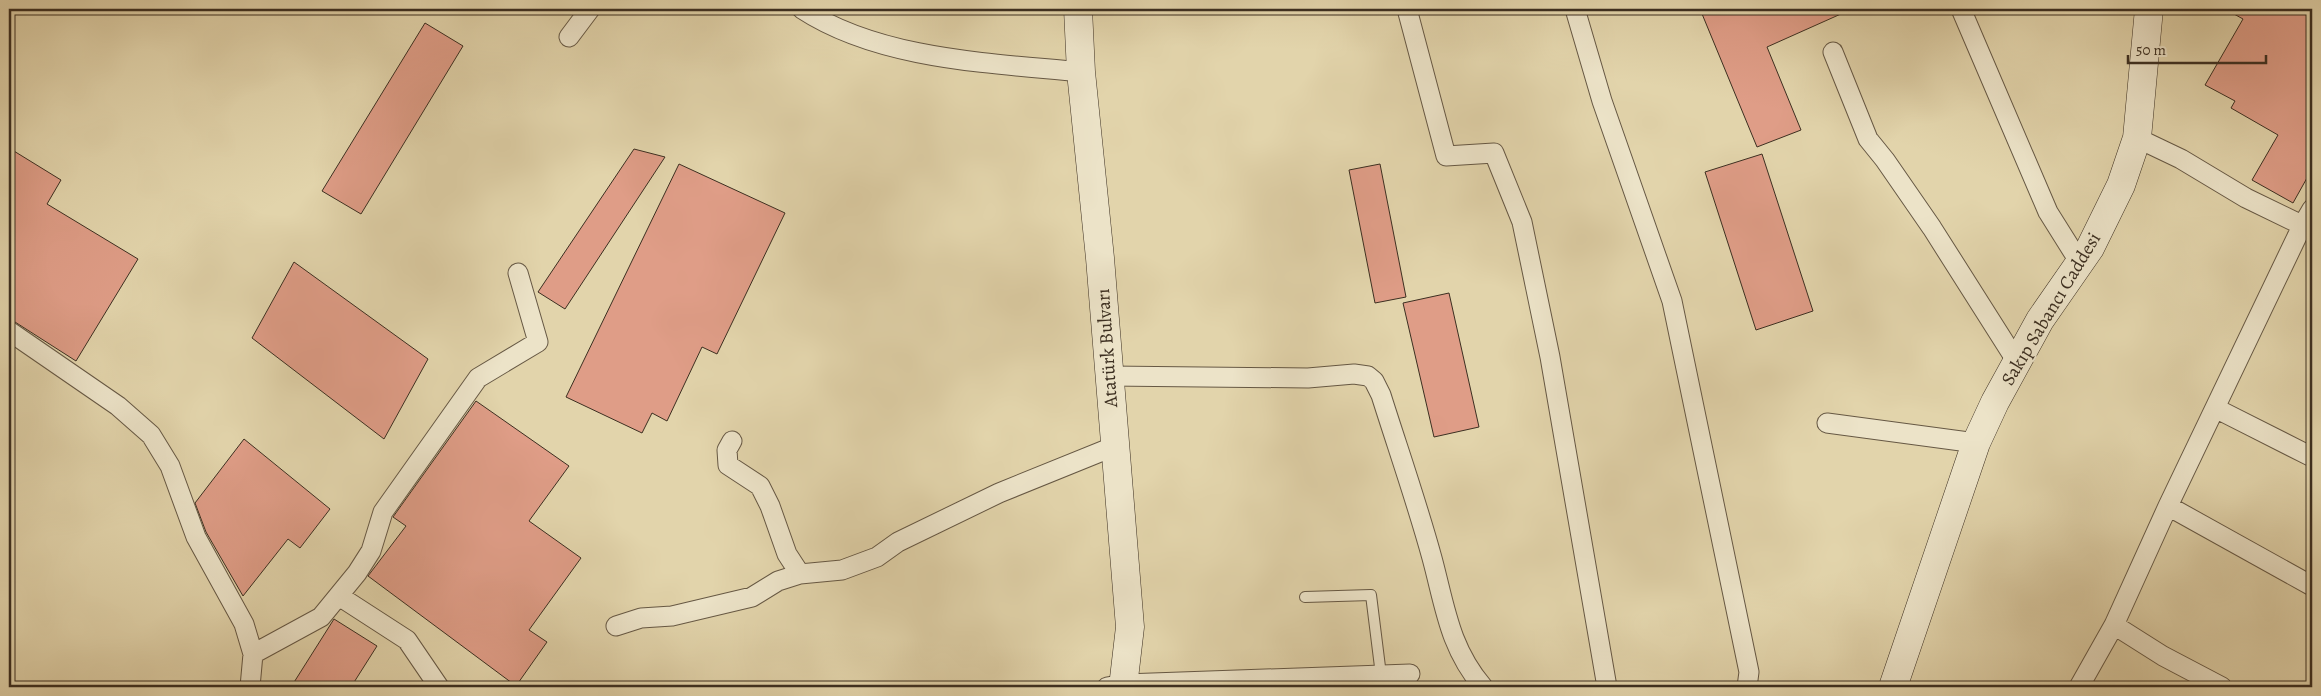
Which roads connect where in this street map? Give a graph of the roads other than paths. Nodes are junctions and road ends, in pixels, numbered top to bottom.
1 (590, 9) edge
2 (802, 9) edge
3 (1078, 9) edge
4 (1407, 9) edge
5 (1575, 9) edge
6 (1961, 9) edge
7 (2149, 9) edge
8 (569, 37) dead end
9 (1833, 52) dead end
10 (1081, 72) junction
11 (2137, 138) junction
12 (2312, 209) edge
13 (2307, 228) edge
14 (2080, 263) junction
15 (518, 273) dead end
16 (9, 331) edge
17 (2017, 362) junction
18 (1109, 376) junction
19 (2214, 408) junction
20 (1827, 423) dead end
21 (732, 441) dead end
22 (1976, 442) junction
23 (1115, 446) junction
24 (2312, 457) edge
25 (2168, 506) junction
26 (800, 574) junction
27 (2312, 586) edge
28 (338, 596) junction
29 (1305, 597) dead end
30 (2114, 625) junction
31 (616, 626) dead end
32 (253, 654) junction
33 (1410, 674) dead end
34 (1381, 675) junction
35 (1118, 686) edge
36 (250, 687) edge
37 (439, 687) edge
38 (1482, 687) edge
39 (1608, 687) edge
40 (1747, 687) edge
41 (1893, 687) edge
42 (2079, 687) edge
43 (2222, 687) edge

1 - 8 street
2 - 10 street
3 - 10 street, Atatürk Bulvarı
4 - 39 street
5 - 40 street
6 - 14 street
7 - 11 street, Sakıp Sabancı Caddesi
9 - 17 street
10 - 18 street, Atatürk Bulvarı
11 - 13 street
11 - 14 street, Sakıp Sabancı Caddesi
12 - 13 street
13 - 19 street
14 - 17 street, Sakıp Sabancı Caddesi
15 - 28 street
16 - 32 street
17 - 22 street, Sakıp Sabancı Caddesi
18 - 23 street, Atatürk Bulvarı
18 - 38 street
19 - 24 street
19 - 25 street
20 - 22 street
21 - 26 street
22 - 41 street, Sakıp Sabancı Caddesi
23 - 26 street
23 - 35 street, Atatürk Bulvarı
25 - 27 street
25 - 30 street
26 - 31 street
28 - 32 street
28 - 37 street
29 - 34 lane
30 - 42 street
30 - 43 street
32 - 36 street
33 - 34 street
34 - 35 street

